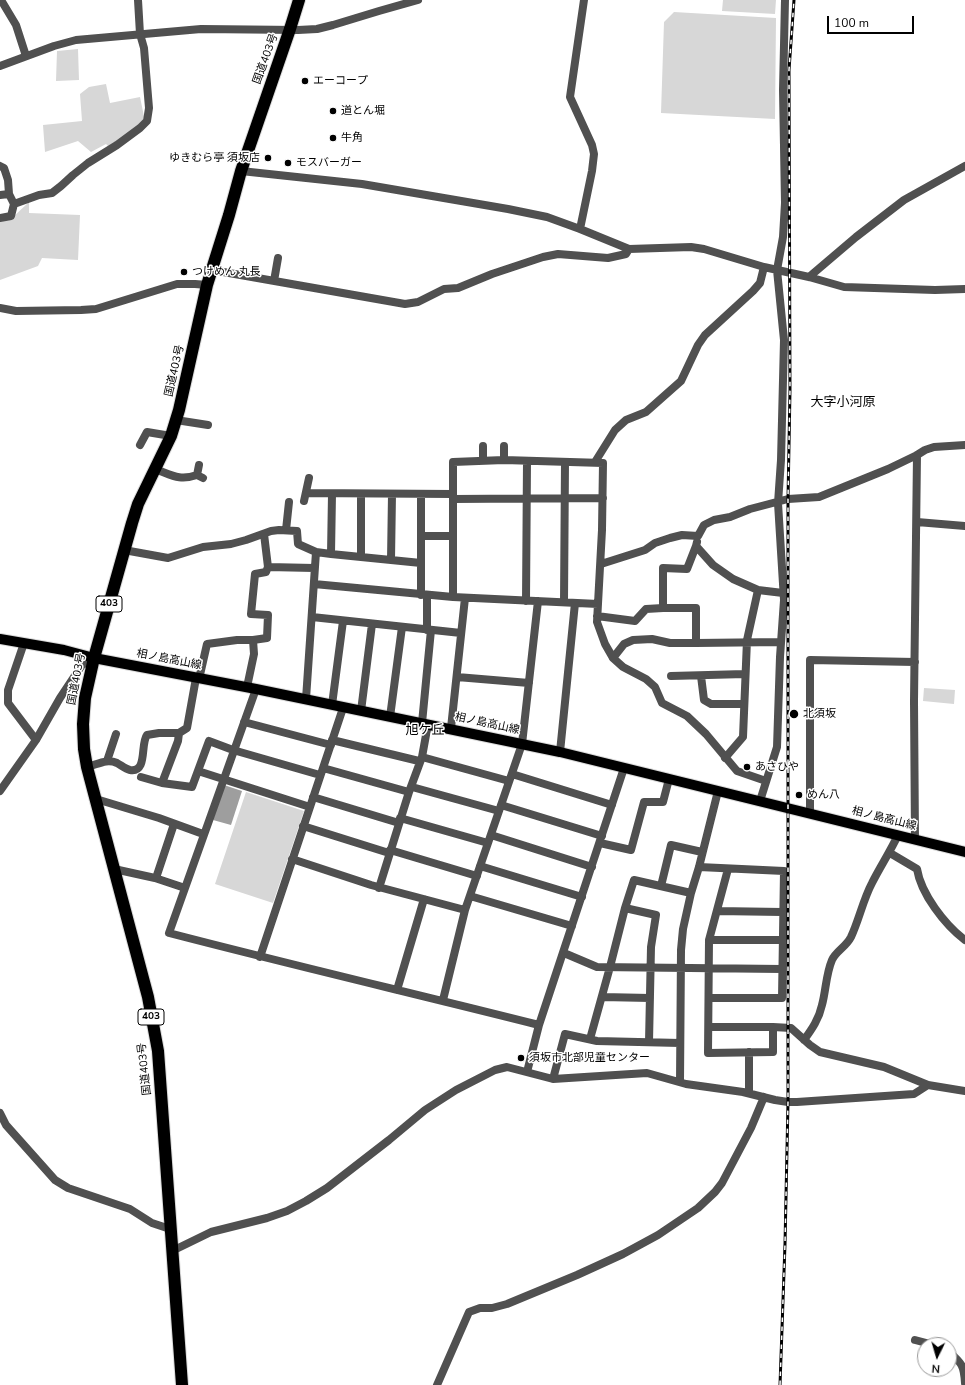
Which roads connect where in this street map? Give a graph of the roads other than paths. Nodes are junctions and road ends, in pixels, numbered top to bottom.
1 (1, 0) edge
2 (138, 0) edge
3 (299, 0) edge
4 (418, 0) edge
5 (584, 0) edge
6 (785, 0) edge
7 (290, 29) junction
8 (140, 34) junction
9 (26, 56) junction
10 (0, 66) edge
11 (0, 166) edge
12 (965, 166) edge
13 (241, 171) junction
14 (9, 194) junction
15 (0, 195) edge
16 (14, 204) junction
17 (0, 218) edge
18 (580, 229) junction
19 (629, 249) junction
20 (278, 258) dead end
21 (764, 267) junction
22 (212, 270) junction
23 (777, 270) junction
24 (809, 277) junction
25 (274, 280) junction
26 (207, 285) junction
27 (965, 290) edge
28 (0, 308) edge
29 (176, 420) junction
30 (208, 425) dead end
31 (171, 436) junction
32 (140, 445) dead end
33 (965, 445) edge
34 (484, 446) dead end
35 (504, 446) dead end
36 (917, 456) junction
37 (504, 460) junction
38 (483, 461) junction
39 (527, 461) junction
40 (565, 462) junction
41 (595, 462) junction
42 (199, 465) dead end
43 (156, 470) junction
44 (309, 478) dead end
45 (332, 494) junction
46 (361, 494) junction
47 (392, 494) junction
48 (421, 494) junction
49 (453, 496) junction
50 (527, 498) junction
51 (564, 498) junction
52 (603, 498) junction
53 (289, 502) dead end
54 (778, 502) junction
55 (917, 522) junction
56 (965, 526) edge
57 (286, 530) junction
58 (264, 534) junction
59 (421, 536) junction
60 (453, 536) junction
61 (698, 536) junction
62 (696, 546) junction
63 (124, 550) junction
64 (316, 552) junction
65 (331, 554) junction
66 (361, 557) junction
67 (391, 560) junction
68 (421, 563) junction
69 (601, 564) junction
70 (268, 567) junction
71 (314, 568) junction
72 (314, 584) junction
73 (758, 590) junction
74 (784, 593) junction
75 (424, 595) junction
76 (453, 597) junction
77 (465, 598) junction
78 (526, 601) junction
79 (538, 601) junction
80 (564, 602) junction
81 (575, 603) junction
82 (598, 604) junction
83 (663, 608) junction
84 (597, 616) junction
85 (312, 617) junction
86 (343, 620) junction
87 (372, 624) junction
88 (402, 627) junction
89 (429, 630) junction
90 (461, 634) junction
91 (0, 639) edge
92 (253, 640) junction
93 (747, 642) junction
94 (781, 642) junction
95 (24, 643) junction
96 (696, 643) junction
97 (94, 658) junction
98 (614, 658) junction
99 (915, 662) junction
100 (745, 674) junction
101 (671, 676) dead end
102 (701, 676) junction
103 (456, 677) junction
104 (198, 678) junction
105 (529, 683) junction
106 (252, 688) junction
107 (306, 699) junction
108 (744, 704) junction
109 (332, 705) junction
110 (343, 708) junction
111 (361, 711) junction
112 (390, 717) junction
113 (244, 722) junction
114 (425, 724) junction
115 (451, 728) junction
116 (179, 733) junction
117 (116, 734) dead end
118 (36, 740) junction
119 (331, 742) junction
120 (522, 744) junction
121 (233, 750) junction
122 (560, 752) junction
123 (726, 758) junction
124 (421, 759) junction
125 (107, 761) junction
126 (87, 767) junction
127 (624, 768) junction
128 (198, 771) junction
129 (321, 772) junction
130 (141, 777) dead end
131 (511, 777) junction
132 (669, 779) junction
133 (224, 780) junction
134 (766, 781) junction
135 (162, 783) junction
136 (410, 790) junction
137 (0, 791) edge
138 (718, 791) junction
139 (313, 797) junction
140 (96, 799) junction
141 (760, 801) junction
142 (612, 805) junction
143 (310, 807) junction
144 (500, 808) junction
145 (810, 813) junction
146 (400, 820) junction
147 (174, 824) junction
148 (303, 826) junction
149 (203, 834) junction
150 (898, 835) junction
151 (490, 839) junction
152 (601, 839) junction
153 (915, 839) junction
154 (390, 852) junction
155 (702, 852) junction
156 (965, 852) edge
157 (890, 853) junction
158 (292, 859) junction
159 (480, 866) junction
160 (592, 867) junction
161 (699, 867) junction
162 (114, 869) junction
163 (728, 869) junction
164 (477, 876) junction
165 (156, 878) junction
166 (661, 886) junction
167 (185, 888) junction
168 (379, 888) junction
169 (691, 893) junction
170 (470, 896) junction
171 (582, 897) junction
172 (424, 899) junction
173 (625, 908) junction
174 (465, 910) junction
175 (717, 911) junction
176 (782, 912) junction
177 (572, 926) junction
178 (710, 940) junction
179 (783, 940) junction
180 (965, 940) edge
181 (564, 953) junction
182 (260, 957) junction
183 (610, 968) junction
184 (650, 968) junction
185 (681, 968) junction
186 (710, 968) junction
187 (782, 969) junction
188 (396, 990) junction
189 (602, 997) junction
190 (650, 998) junction
191 (710, 998) junction
192 (443, 1000) junction
193 (539, 1025) junction
194 (709, 1027) junction
195 (773, 1027) junction
196 (590, 1039) junction
197 (804, 1040) junction
198 (649, 1042) junction
199 (680, 1043) junction
200 (748, 1052) junction
201 (527, 1072) junction
202 (553, 1079) junction
203 (680, 1082) junction
204 (928, 1085) junction
205 (965, 1091) edge
206 (749, 1093) junction
207 (764, 1096) junction
208 (0, 1112) edge
209 (170, 1229) junction
210 (172, 1251) junction
211 (957, 1359) edge
212 (965, 1383) edge
213 (182, 1385) edge
214 (437, 1385) edge

1 - 9 street
2 - 8 street
3 - 7 highway, 国道403号 / 403
4 - 7 street
5 - 18 street
6 - 23 street
7 - 8 street
7 - 13 highway, 国道403号 / 403
8 - 9 street
8 - 16 street
9 - 10 street
11 - 14 street
12 - 24 street
13 - 18 street
13 - 22 highway, 国道403号 / 403
14 - 15 street
14 - 16 street
16 - 17 street
18 - 19 street
19 - 21 street
19 - 25 street
20 - 25 street
21 - 23 street
21 - 41 street
22 - 25 street
22 - 26 highway, 国道403号 / 403
23 - 24 street
23 - 54 street
24 - 27 street
26 - 28 street
26 - 29 highway, 国道403号 / 403
29 - 30 street
29 - 31 highway, 国道403号 / 403
31 - 32 street
31 - 43 highway, 国道403号 / 403
33 - 36 street
34 - 38 street
35 - 37 street
36 - 54 street
36 - 55 street
37 - 38 street
37 - 39 street
38 - 49 street
39 - 40 street
39 - 50 street
40 - 41 street
40 - 51 street
41 - 52 street
42 - 43 street
43 - 63 highway, 国道403号 / 403
44 - 45 street
45 - 46 street
45 - 65 street
46 - 47 street
46 - 66 street
47 - 48 street
47 - 67 street
48 - 49 street
48 - 59 street
49 - 50 street
49 - 60 street
50 - 51 street
50 - 78 street
51 - 52 street
51 - 80 street
52 - 69 street
53 - 57 street
54 - 61 street
54 - 74 street
55 - 56 street
55 - 99 street
57 - 58 street
57 - 64 street
58 - 63 street
58 - 70 street
59 - 60 street
59 - 68 street
60 - 76 street
61 - 62 street
61 - 69 street
62 - 73 street
62 - 83 street
63 - 97 highway, 国道403号 / 403
64 - 65 street
64 - 71 street
65 - 66 street
66 - 67 street
67 - 68 street
68 - 75 street
69 - 82 street
70 - 71 street
70 - 92 street
71 - 72 street
72 - 75 street
72 - 85 street
73 - 74 street
73 - 93 street
74 - 94 street
75 - 76 street
75 - 89 street
76 - 77 street
77 - 78 street
77 - 90 street
78 - 79 street
79 - 80 street
79 - 105 street
80 - 81 street
81 - 82 street
81 - 122 street
82 - 84 street
83 - 84 street
83 - 96 street
84 - 98 street
85 - 86 street
85 - 107 street
86 - 87 street
86 - 109 street
87 - 88 street
87 - 111 street
88 - 89 street
88 - 112 street
89 - 90 street
89 - 114 street
90 - 103 street
91 - 95 main road, 相ノ島高山線
92 - 104 street
92 - 106 street
93 - 94 street
93 - 96 street
93 - 100 street
94 - 134 street
95 - 97 main road, 相ノ島高山線
95 - 118 street
96 - 98 street
97 - 104 main road, 相ノ島高山線
97 - 118 street
97 - 126 highway, 国道403号 / 403
98 - 123 street
99 - 145 street
99 - 153 street
100 - 102 street
100 - 108 street
101 - 102 street
102 - 108 street
103 - 105 street
103 - 115 street
104 - 106 main road, 相ノ島高山線
104 - 116 street
105 - 120 street
106 - 107 main road, 相ノ島高山線
106 - 113 street
107 - 109 main road, 相ノ島高山線
108 - 123 street
109 - 110 main road, 相ノ島高山線
110 - 111 main road, 相ノ島高山線
110 - 119 street
111 - 112 main road, 相ノ島高山線
112 - 114 main road, 相ノ島高山線
113 - 119 street
113 - 121 street
114 - 115 main road, 相ノ島高山線
114 - 124 street
115 - 120 main road, 相ノ島高山線
116 - 125 street
116 - 135 street
117 - 125 street
118 - 137 street
119 - 124 street
119 - 129 street
120 - 122 main road, 相ノ島高山線
120 - 131 street
121 - 128 street
121 - 129 street
121 - 133 street
122 - 127 main road, 相ノ島高山線
123 - 134 street
124 - 131 street
124 - 136 street
125 - 126 street
126 - 140 highway, 国道403号 / 403
127 - 132 main road, 相ノ島高山線
127 - 142 street
128 - 133 street
128 - 135 street
129 - 136 street
129 - 139 street
130 - 135 street
131 - 142 street
131 - 144 street
132 - 138 main road, 相ノ島高山線
132 - 152 street
133 - 143 street
133 - 149 street
134 - 141 street
136 - 144 street
136 - 146 street
138 - 141 main road, 相ノ島高山線
138 - 155 street
139 - 143 street
139 - 146 street
140 - 147 street
140 - 162 highway, 国道403号 / 403
141 - 145 main road, 相ノ島高山線
142 - 152 street
143 - 148 street
144 - 151 street
144 - 152 street
145 - 150 main road, 相ノ島高山線
146 - 151 street
146 - 154 street
147 - 149 street
147 - 165 street
148 - 154 street
148 - 158 street
149 - 167 street
150 - 153 main road, 相ノ島高山線
150 - 157 street
151 - 159 street
151 - 160 street
152 - 160 street
153 - 156 main road, 相ノ島高山線
154 - 164 street
154 - 168 street
155 - 161 street
155 - 166 street
157 - 180 street
157 - 197 street
158 - 168 street
158 - 182 street
159 - 164 street
159 - 171 street
160 - 171 street
161 - 163 street
161 - 169 street
162 - 165 street
162 - 209 highway, 国道403号 / 403
163 - 175 street
163 - 176 street
164 - 170 street
165 - 167 street
166 - 169 street
166 - 173 street
167 - 182 street
168 - 172 street
169 - 185 street
170 - 174 street
170 - 177 street
171 - 177 street
172 - 174 street
172 - 188 street
173 - 183 street
173 - 184 street
174 - 192 street
175 - 176 street
175 - 178 street
176 - 179 street
177 - 181 street
178 - 179 street
178 - 186 street
179 - 187 street
181 - 183 street
181 - 193 street
182 - 188 street
183 - 184 street
183 - 189 street
184 - 185 street
184 - 190 street
185 - 186 street
185 - 199 street
186 - 187 street
186 - 191 street
187 - 191 street
188 - 192 street
189 - 190 street
189 - 196 street
190 - 198 street
191 - 194 street
192 - 193 street
193 - 201 street
194 - 195 street
194 - 200 street
195 - 197 street
195 - 200 street
196 - 198 street
196 - 202 street
197 - 204 street
198 - 199 street
199 - 203 street
200 - 206 street
201 - 202 street
201 - 210 street
202 - 203 street
203 - 206 street
204 - 205 street
204 - 207 street
206 - 207 street
207 - 214 street
208 - 209 street
209 - 210 highway, 国道403号 / 403
210 - 213 highway, 国道403号 / 403
211 - 212 street

